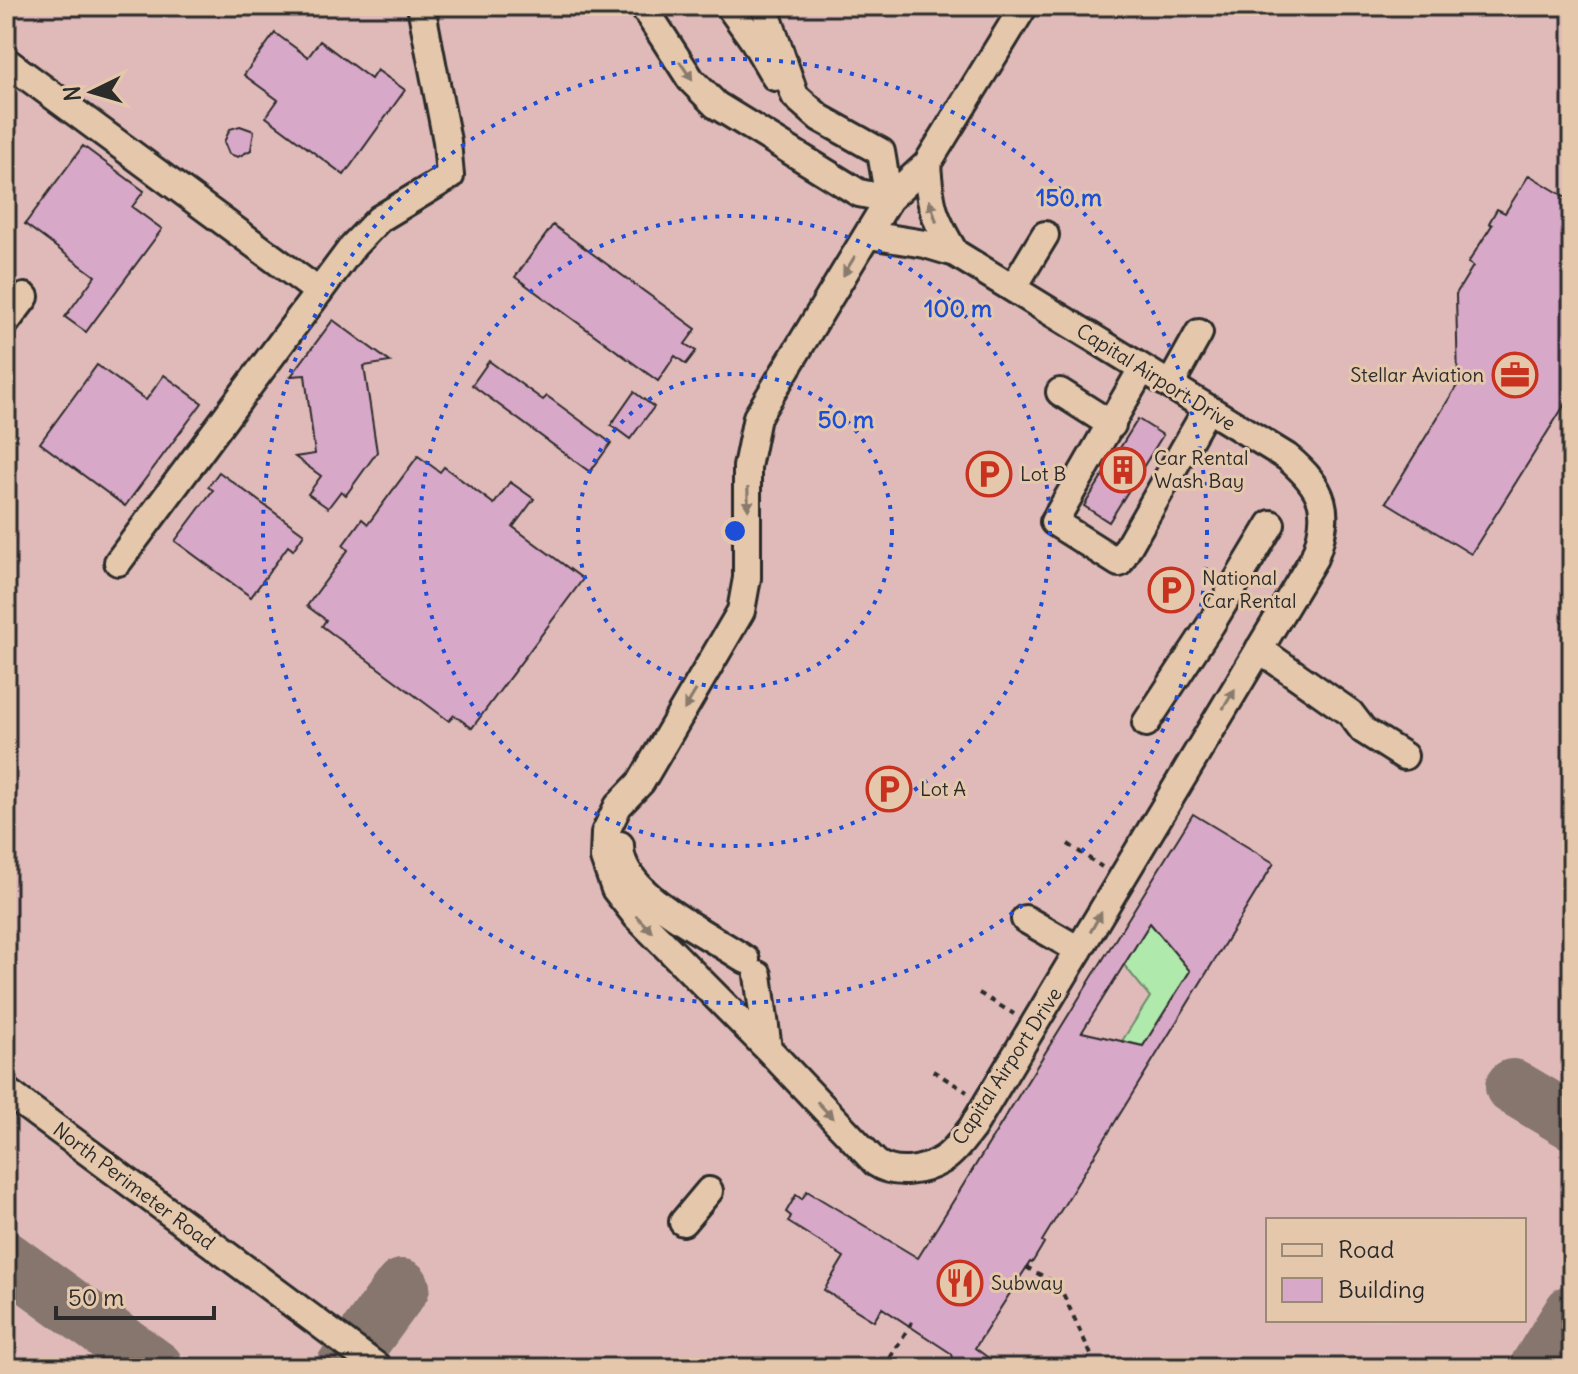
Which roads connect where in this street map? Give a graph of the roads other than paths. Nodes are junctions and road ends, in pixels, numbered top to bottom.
1 (421, 6) edge
2 (643, 6) edge
3 (729, 6) edge
4 (764, 6) edge
5 (1024, 6) edge
6 (6, 61) edge
7 (795, 96) junction
8 (851, 136) junction
9 (927, 164) junction
10 (825, 173) junction
11 (889, 199) junction
12 (869, 235) junction
13 (1045, 235) dead end
14 (955, 253) junction
15 (1013, 288) junction
16 (319, 292) junction
17 (25, 297) dead end
18 (6, 322) edge
19 (1199, 333) dead end
20 (1142, 369) junction
21 (1170, 385) junction
22 (1060, 392) dead end
23 (1207, 409) junction
24 (1112, 425) junction
25 (1271, 524) dead end
26 (118, 562) dead end
27 (1259, 649) junction
28 (1146, 723) dead end
29 (1404, 756) dead end
30 (641, 782) junction
31 (1025, 919) dead end
32 (1079, 950) junction
33 (768, 1049) junction
34 (6, 1091) edge
35 (709, 1191) dead end
36 (683, 1222) dead end
37 (379, 1368) edge

1 - 16 street
2 -> 10 street
3 - 7 street
4 - 7 street
5 - 9 street, Capital Airport Drive
6 - 16 street
7 - 8 street
8 - 10 street
8 - 11 street
9 - 11 street, Capital Airport Drive
14 -> 9 street, Capital Airport Drive
10 - 11 street
11 - 12 street, Capital Airport Drive
12 - 14 street, Capital Airport Drive
12 -> 30 street, Capital Airport Drive
13 - 15 street
14 - 15 street, Capital Airport Drive
15 - 20 street, Capital Airport Drive
16 - 26 street
17 - 18 street
19 - 21 street
20 - 21 street, Capital Airport Drive
20 - 24 street
21 - 23 street, Capital Airport Drive
22 - 24 street
23 - 24 street
23 - 27 street, Capital Airport Drive
25 - 28 street
27 - 29 street
32 -> 27 street, Capital Airport Drive
30 - 33 street
30 -> 33 street, Capital Airport Drive
31 - 32 street
33 -> 32 street, Capital Airport Drive
34 - 37 street, North Perimeter Road
35 - 36 street

